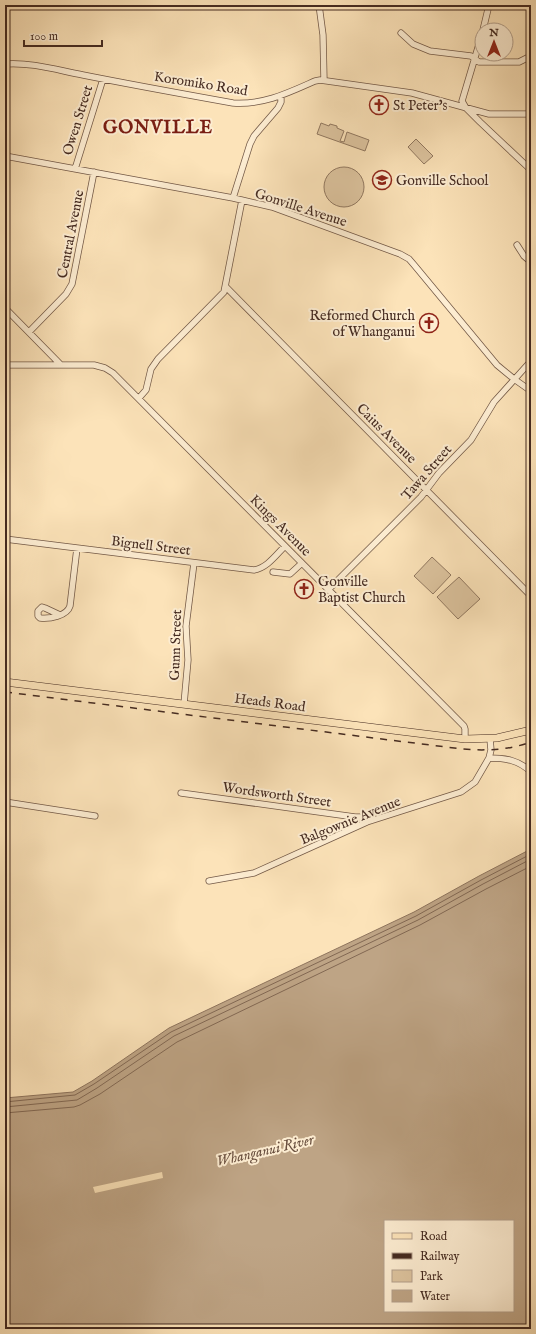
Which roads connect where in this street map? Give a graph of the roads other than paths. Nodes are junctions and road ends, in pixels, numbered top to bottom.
1 (319, 5) edge
2 (489, 5) edge
3 (485, 22) edge
4 (401, 33) dead end
5 (531, 55) edge
6 (474, 58) edge
7 (474, 62) edge
8 (514, 62) edge
9 (5, 64) edge
10 (103, 79) junction
11 (324, 80) junction
12 (281, 96) junction
13 (466, 108) junction
14 (531, 114) edge
15 (5, 156) edge
16 (75, 169) junction
17 (531, 170) edge
18 (94, 172) junction
19 (233, 198) junction
20 (242, 200) junction
21 (517, 245) dead end
22 (531, 262) edge
23 (226, 287) junction
24 (5, 308) edge
25 (29, 332) junction
26 (531, 361) edge
27 (60, 364) junction
28 (5, 365) edge
29 (514, 379) junction
30 (531, 391) edge
31 (139, 398) junction
32 (427, 490) junction
33 (5, 539) edge
34 (285, 546) junction
35 (77, 548) junction
36 (194, 562) junction
37 (302, 563) junction
38 (273, 572) dead end
39 (328, 590) junction
40 (531, 596) edge
41 (60, 615) dead end
42 (5, 682) edge
43 (184, 704) junction
44 (531, 730) edge
45 (465, 739) junction
46 (490, 739) junction
47 (489, 758) junction
48 (531, 772) edge
49 (181, 793) dead end
50 (5, 802) edge
51 (95, 816) dead end
52 (367, 822) junction
53 (209, 881) dead end

1 - 11 street
2 - 3 street
4 - 6 street
5 - 8 street
7 - 13 street
9 - 10 street, Koromiko Road
10 - 12 street, Koromiko Road
10 - 16 street, Owen Street
11 - 12 street, Koromiko Road
11 - 13 street, Koromiko Road
12 - 19 street
13 - 14 street, Koromiko Road
13 - 17 street
15 - 16 street, Gonville Avenue
16 - 18 street, Gonville Avenue
18 - 19 street, Gonville Avenue
18 - 25 street, Central Avenue
19 - 20 street, Gonville Avenue
20 - 23 street
20 - 29 street, Gonville Avenue
21 - 22 street
23 - 31 street
23 - 32 street, Caius Avenue
24 - 25 street
25 - 27 street
26 - 29 street, Tawa Street
27 - 28 street
27 - 31 street, Kings Avenue
29 - 30 street, Gonville Avenue
29 - 32 street, Tawa Street
31 - 34 street, Kings Avenue
32 - 39 street, Tawa Street
32 - 40 street, Caius Avenue
33 - 35 street, Bignell Street
34 - 36 street, Bignell Street
34 - 37 street, Kings Avenue
35 - 36 street, Bignell Street
35 - 41 street
36 - 43 street, Gunn Street
37 - 38 street
37 - 39 street, Kings Avenue
39 - 45 street, Kings Avenue
42 - 43 main road, Heads Road
43 - 45 main road, Heads Road
44 - 46 main road, Heads Road
45 - 46 main road, Heads Road
46 - 47 street, Balgownie Avenue
47 - 48 street
47 - 52 street, Balgownie Avenue
49 - 52 street, Wordsworth Street
50 - 51 street
52 - 53 street, Balgownie Avenue

